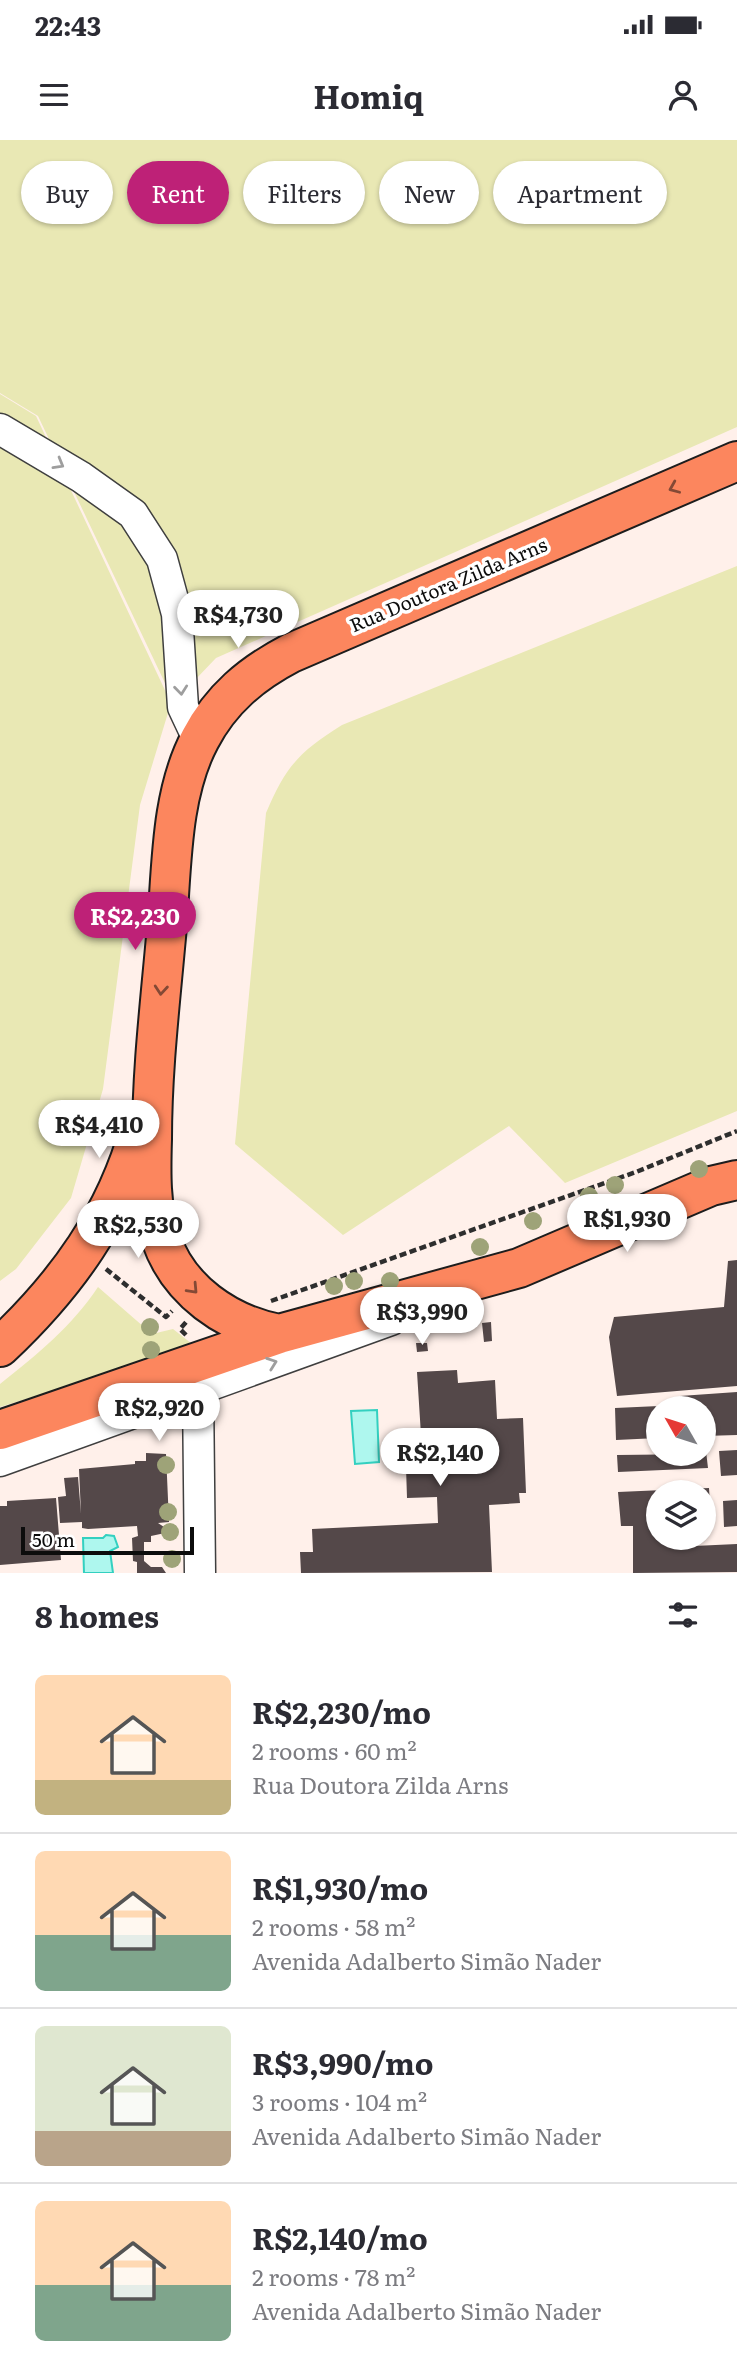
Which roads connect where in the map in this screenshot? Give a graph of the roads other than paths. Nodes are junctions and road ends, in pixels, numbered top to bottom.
1 (0, 429) edge
2 (737, 461) edge
3 (199, 741) junction
4 (152, 1085) junction
5 (728, 1180) edge
6 (519, 1268) junction
7 (272, 1318) junction
8 (0, 1347) edge
9 (198, 1390) junction
10 (154, 1404) junction
11 (0, 1430) edge
12 (198, 1446) junction
13 (0, 1461) edge
14 (200, 1573) edge

1 -> 3 street
2 -> 3 main road, Rua Doutora Zilda Arns
3 -> 4 main road, Rua Doutora Zilda Arns
4 -> 7 main road
4 - 8 main road
5 - 6 main road
6 - 7 main road
9 -> 6 street
7 - 11 main road
9 - 10 street
9 - 12 street
10 - 12 street
10 - 13 street
12 - 14 street

